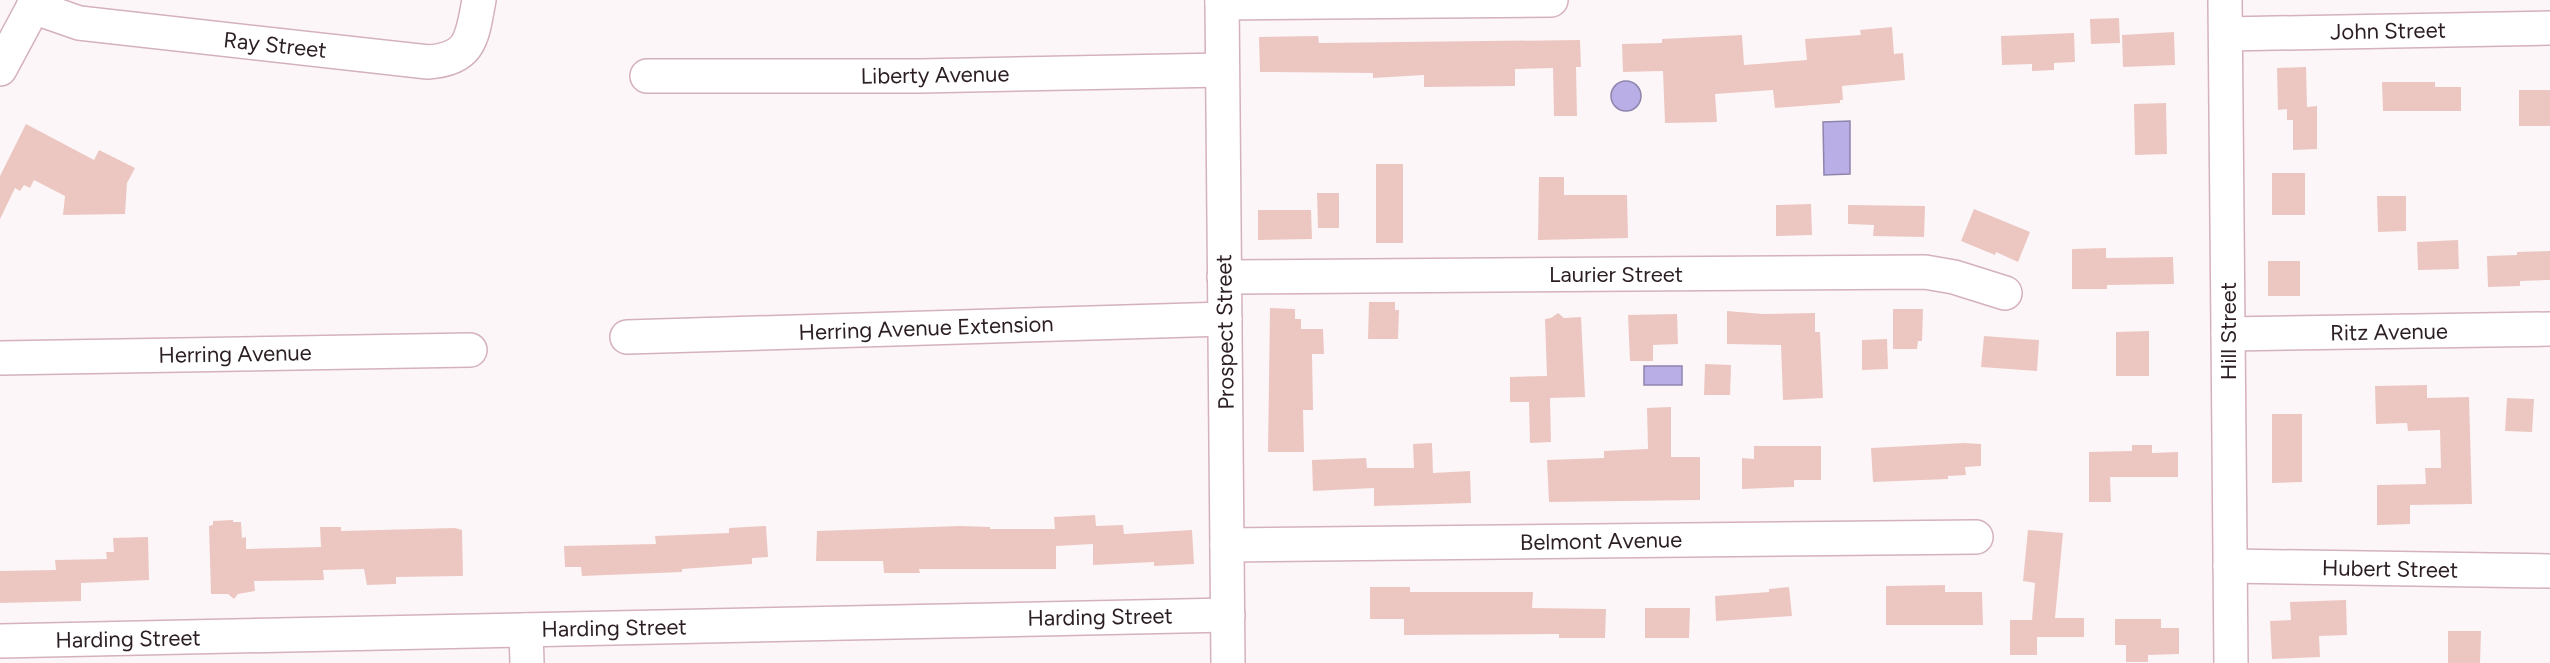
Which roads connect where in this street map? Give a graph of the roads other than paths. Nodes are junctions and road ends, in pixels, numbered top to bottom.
1 (479, 0) edge
2 (1551, 0) edge
3 (2225, 0) edge
4 (1222, 1) edge
5 (35, 4) edge
6 (2550, 28) edge
7 (2227, 34) junction
8 (0, 69) edge
9 (1222, 70) junction
10 (647, 76) dead end
11 (1224, 277) junction
12 (2005, 293) dead end
13 (1225, 319) junction
14 (2550, 329) edge
15 (2228, 334) junction
16 (627, 337) dead end
17 (470, 350) dead end
18 (0, 358) edge
19 (1976, 537) dead end
20 (1227, 546) junction
21 (2230, 566) junction
22 (2550, 572) edge
23 (1228, 615) junction
24 (526, 630) junction
25 (0, 641) edge
26 (527, 663) edge
27 (1228, 663) edge
28 (2231, 663) edge

1 - 5 street, Ray Street
2 - 4 street
3 - 7 street, Hill Street
4 - 9 street, Prospect Street
5 - 8 street
6 - 7 street, John Street
7 - 15 street, Hill Street
9 - 10 street, Liberty Avenue
9 - 11 street, Prospect Street
11 - 12 street, Laurier Street
11 - 13 street, Prospect Street
13 - 16 street, Herring Avenue Extension
13 - 20 street, Prospect Street
14 - 15 street, Ritz Avenue
15 - 21 street, Hill Street
17 - 18 street, Herring Avenue
19 - 20 street, Belmont Avenue
20 - 23 street, Prospect Street
21 - 22 street, Hubert Street
21 - 28 street, Hill Street
23 - 24 street, Harding Street
23 - 27 street, Prospect Street
24 - 25 street, Harding Street
24 - 26 street

